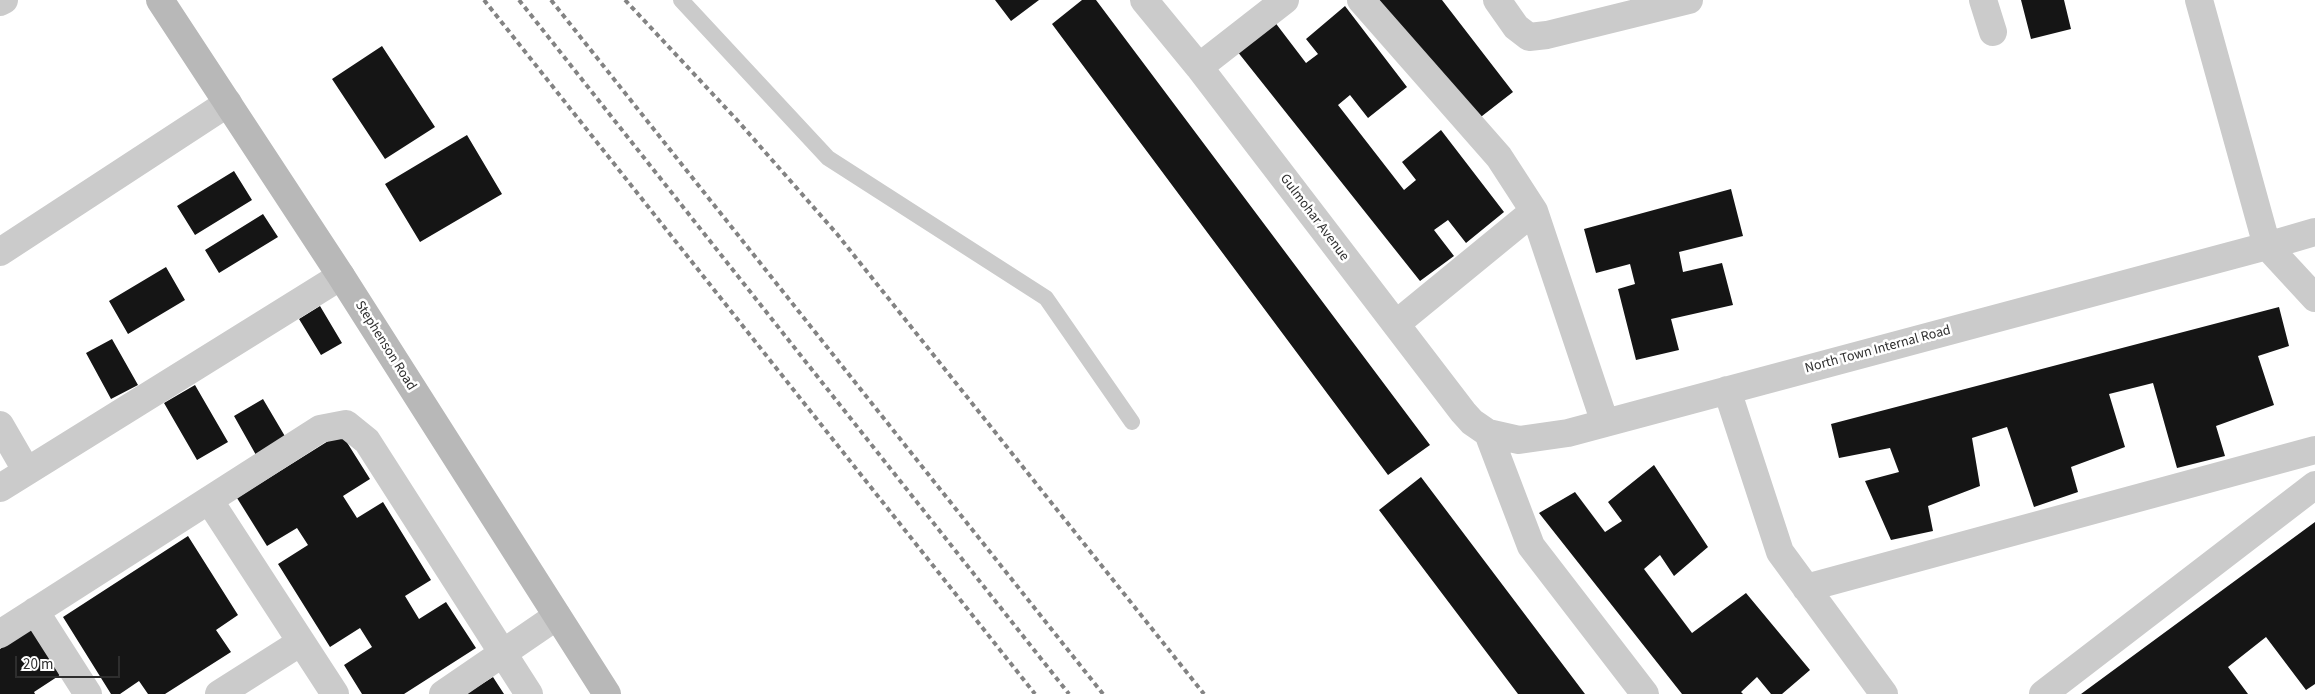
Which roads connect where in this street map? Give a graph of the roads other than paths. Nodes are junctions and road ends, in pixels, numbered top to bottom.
1 (4, 0) edge
2 (160, 0) edge
3 (681, 0) edge
4 (1144, 0) edge
5 (1285, 0) edge
6 (1361, 0) edge
7 (1497, 0) edge
8 (1689, 0) edge
9 (1984, 0) edge
10 (2199, 0) edge
11 (0, 2) edge
12 (1993, 32) dead end
13 (1199, 67) junction
14 (228, 103) junction
15 (1534, 211) junction
16 (2315, 232) edge
17 (2267, 246) junction
18 (0, 252) edge
19 (341, 276) junction
20 (2315, 298) edge
21 (1396, 324) junction
22 (1727, 390) junction
23 (1132, 422) dead end
24 (1605, 423) junction
25 (0, 425) edge
26 (1488, 433) junction
27 (2315, 450) edge
28 (26, 470) junction
29 (2315, 485) edge
30 (0, 488) edge
31 (209, 500) junction
32 (1806, 588) junction
33 (35, 611) junction
34 (557, 616) junction
35 (0, 634) edge
36 (301, 642) junction
37 (503, 653) junction
38 (88, 694) edge
39 (220, 694) edge
40 (335, 694) edge
41 (443, 694) edge
42 (529, 694) edge
43 (607, 694) edge
44 (1645, 694) edge
45 (1884, 694) edge
46 (2043, 694) edge

1 - 11 street
2 - 14 main road, Stephenson Road
3 - 23 lane
4 - 13 street, Gulmohar Avenue
5 - 13 street
6 - 15 street
7 - 8 street
9 - 12 street
10 - 17 street
13 - 21 street, Gulmohar Avenue
14 - 18 street
14 - 19 main road, Stephenson Road
15 - 21 street
15 - 24 street
16 - 17 street, North Town Internal Road
17 - 20 street
17 - 22 street, North Town Internal Road
19 - 28 street
19 - 34 main road, Stephenson Road
21 - 26 street, Gulmohar Avenue
22 - 24 street, North Town Internal Road
22 - 32 street
24 - 26 street, North Town Internal Road
25 - 28 street
26 - 44 street
27 - 32 street
28 - 30 street
29 - 46 street
31 - 33 street
31 - 36 street
31 - 37 street
32 - 45 street
33 - 35 street
33 - 38 street
34 - 37 street
34 - 43 main road, Stephenson Road
36 - 39 street
36 - 40 street
37 - 41 street
37 - 42 street

